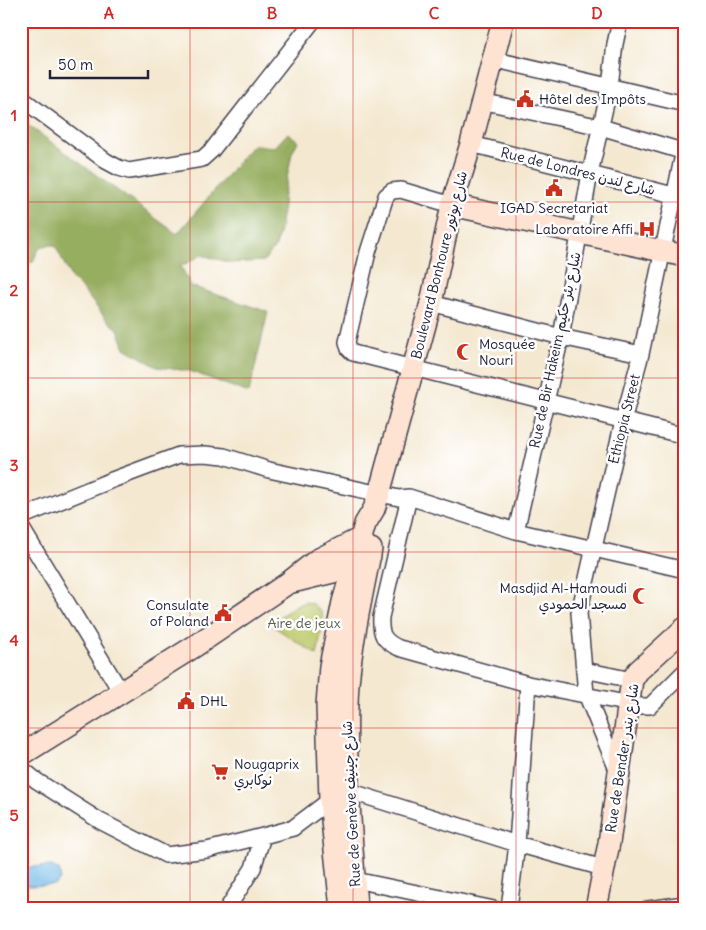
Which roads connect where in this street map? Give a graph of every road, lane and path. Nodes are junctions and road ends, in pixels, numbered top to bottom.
1 (313, 21) edge
2 (503, 21) edge
3 (620, 21) edge
4 (492, 59) junction
5 (610, 86) junction
6 (21, 98) edge
7 (481, 100) junction
8 (685, 104) edge
9 (601, 127) junction
10 (471, 144) junction
11 (684, 149) edge
12 (590, 173) junction
13 (679, 197) edge
14 (452, 205) junction
15 (580, 232) junction
16 (662, 251) junction
17 (685, 256) edge
18 (431, 303) junction
19 (561, 337) junction
20 (641, 354) junction
21 (413, 368) junction
22 (545, 400) junction
23 (623, 421) junction
24 (685, 436) edge
25 (409, 497) junction
26 (377, 502) junction
27 (21, 517) edge
28 (21, 528) edge
29 (516, 531) junction
30 (593, 548) junction
31 (361, 554) junction
32 (685, 570) edge
33 (321, 575) junction
34 (288, 583) junction
35 (343, 602) junction
36 (685, 628) edge
37 (584, 670) junction
38 (685, 671) edge
39 (632, 680) junction
40 (528, 684) junction
41 (121, 692) junction
42 (586, 694) junction
43 (629, 703) junction
44 (21, 755) edge
45 (21, 768) edge
46 (619, 774) junction
47 (339, 795) junction
48 (264, 836) junction
49 (517, 844) junction
50 (603, 868) junction
51 (354, 880) junction
52 (683, 905) edge
53 (227, 909) edge
54 (341, 909) edge
55 (356, 909) edge
56 (494, 909) edge
57 (509, 909) edge
58 (596, 909) edge
59 (649, 909) edge

1 - 6 street
2 - 4 main road, Boulevard Bonhoure شارع بونور
3 - 5 street, Rue de Bir Hakeim شارع بئر حكيم
4 - 5 street
4 - 7 main road, Boulevard Bonhoure شارع بونور
5 - 8 street
5 - 9 street, Rue de Bir Hakeim شارع بئر حكيم
7 - 9 street
7 - 10 main road, Boulevard Bonhoure شارع بونور
9 - 11 street
9 - 12 street, Rue de Bir Hakeim شارع بئر حكيم
10 - 12 street, Rue de Londres شارع لندن
10 - 14 main road, Boulevard Bonhoure شارع بونور
11 - 13 street, Ethiopia Street
12 - 13 street, Rue de Londres شارع لندن
12 - 15 street, Rue de Bir Hakeim شارع بئر حكيم
13 - 16 street, Ethiopia Street
14 - 15 main road
14 - 18 main road, Boulevard Bonhoure شارع بونور
14 - 21 street
15 - 16 main road
15 - 19 street, Rue de Bir Hakeim شارع بئر حكيم
16 - 17 main road
16 - 20 street, Ethiopia Street
18 - 19 street
18 - 21 main road, Boulevard Bonhoure شارع بونور
19 - 20 street
19 - 22 street, Rue de Bir Hakeim شارع بئر حكيم
20 - 23 street, Ethiopia Street
21 - 22 street
21 - 26 main road, Boulevard Bonhoure شارع بونور
22 - 23 street
22 - 29 street, Rue de Bir Hakeim شارع بئر حكيم
23 - 24 street
23 - 30 street, Ethiopia Street
25 - 26 street
25 - 29 street
25 - 40 street
26 - 27 street
26 - 31 main road, Rue de Genève شارع جينيف
28 - 41 street
29 - 30 street
30 - 32 street
30 - 37 street, Ethiopia Street
31 - 33 main road
31 - 34 main road
31 - 35 main road, Rue de Genève شارع جينيف
31 - 47 main road, Rue de Genève شارع جينيف
33 - 34 main road
33 - 35 main road
34 - 41 main road
35 - 47 main road, Rue de Genève شارع جينيف
36 - 39 main road, Rue de Bender شارع بندر
37 - 39 street
37 - 42 street, Ethiopia Street
38 - 43 street
39 - 43 main road, Rue de Bender شارع بندر
40 - 42 street
40 - 49 street
41 - 44 main road
42 - 43 street
42 - 46 street, Ethiopia Street
43 - 46 main road, Rue de Bender شارع بندر
45 - 48 street
46 - 50 main road, Rue de Bender شارع بندر
47 - 48 street
47 - 49 street
47 - 51 main road, Rue de Genève شارع جينيف
47 - 54 main road, Rue de Genève شارع جينيف
48 - 53 street
49 - 50 street
49 - 57 street
50 - 58 main road, Rue de Bender شارع بندر
51 - 55 main road, Rue de Genève شارع جينيف
51 - 56 street
52 - 59 street

